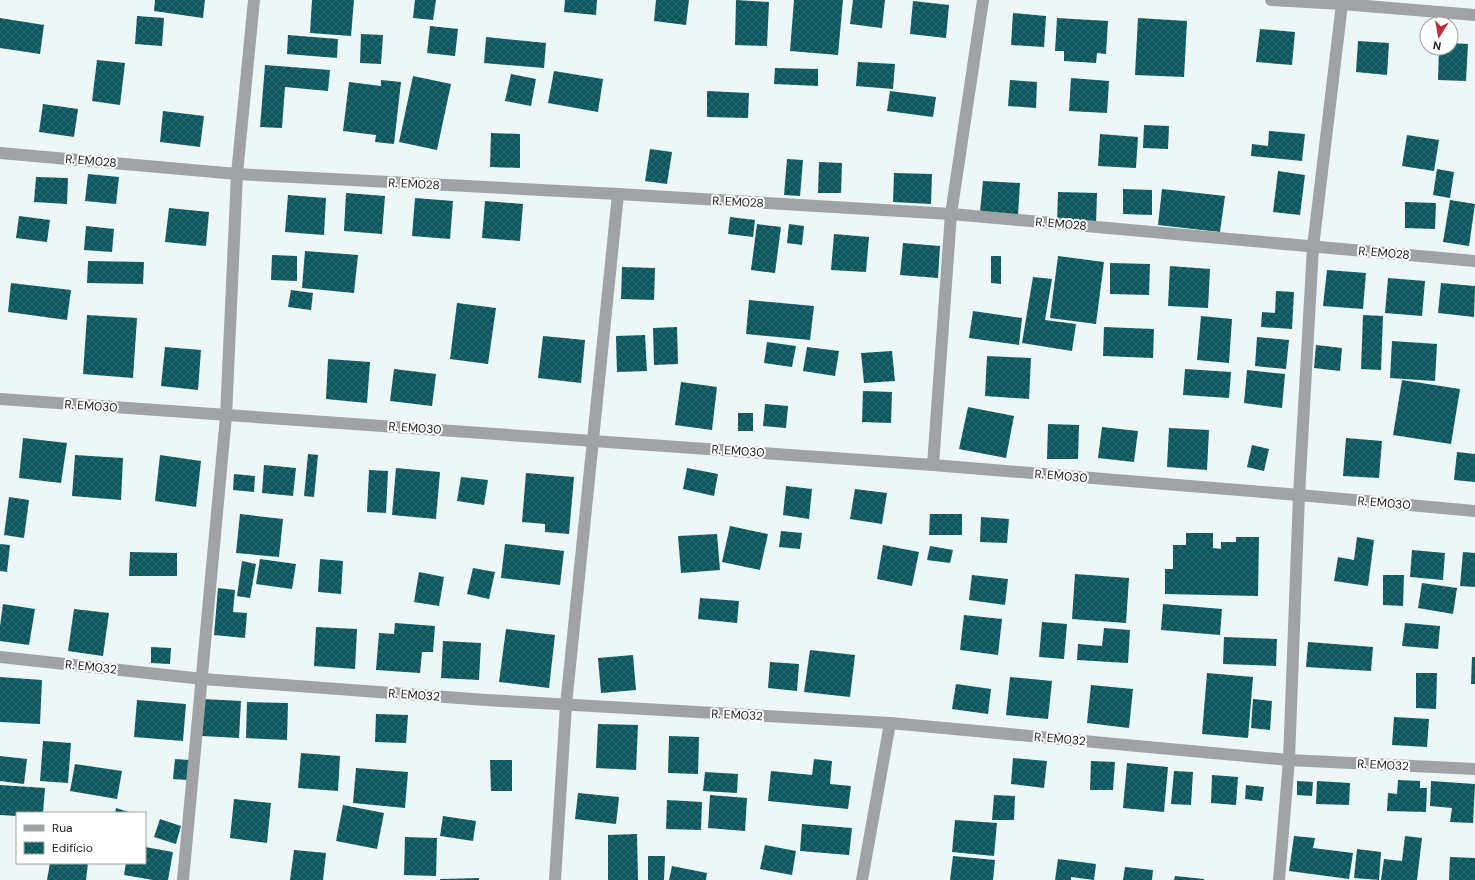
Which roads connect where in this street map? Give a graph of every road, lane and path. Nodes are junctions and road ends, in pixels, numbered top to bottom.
1 (254, 0) edge
2 (983, 0) edge
3 (1270, 0) edge
4 (1342, 4) junction
5 (1475, 15) edge
6 (0, 153) edge
7 (237, 174) junction
8 (618, 194) junction
9 (951, 214) junction
10 (1313, 247) junction
11 (1475, 262) edge
12 (0, 399) edge
13 (226, 416) junction
14 (593, 440) junction
15 (933, 465) junction
16 (1299, 495) junction
17 (1475, 511) edge
18 (0, 657) edge
19 (203, 679) junction
20 (566, 705) junction
21 (890, 723) junction
22 (1289, 760) junction
23 (1475, 769) edge
24 (183, 880) edge
25 (554, 880) edge
26 (862, 880) edge
27 (1279, 880) edge

1 - 7 street
2 - 9 street
3 - 4 street
4 - 5 street
4 - 10 street
6 - 7 street, R. EM028
7 - 8 street, R. EM028
7 - 13 street
8 - 9 street, R. EM028
8 - 14 street
9 - 10 street, R. EM028
9 - 15 street
10 - 11 street, R. EM028
10 - 16 street
12 - 13 street, R. EM030
13 - 14 street, R. EM030
13 - 19 street
14 - 15 street, R. EM030
14 - 20 street
15 - 16 street, R. EM030
16 - 17 street, R. EM030
16 - 22 street
18 - 19 street, R. EM032
19 - 20 street, R. EM032
19 - 24 street
20 - 21 street, R. EM032
20 - 25 street
21 - 22 street, R. EM032
21 - 26 street
22 - 23 street, R. EM032
22 - 27 street

